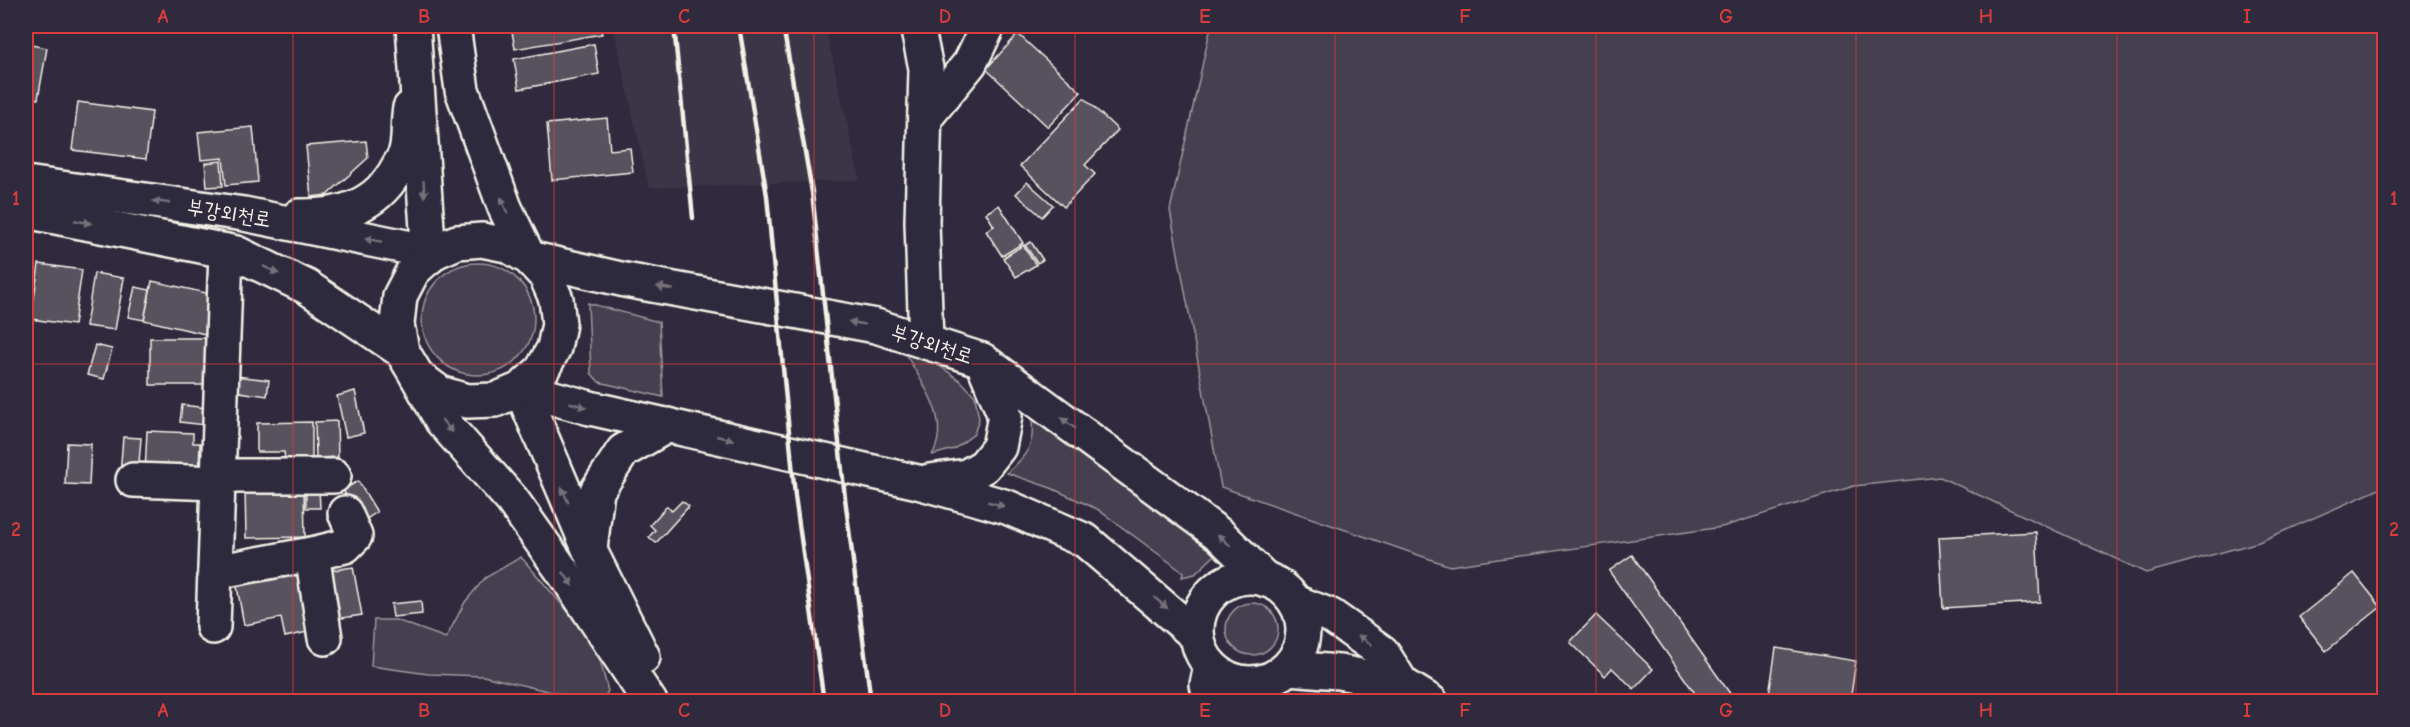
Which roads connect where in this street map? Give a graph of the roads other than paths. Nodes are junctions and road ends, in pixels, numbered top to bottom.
1 (413, 26) edge
2 (453, 26) edge
3 (917, 26) edge
4 (988, 26) edge
5 (419, 90) junction
6 (925, 118) junction
7 (26, 183) edge
8 (26, 211) edge
9 (244, 214) junction
10 (226, 251) junction
11 (429, 257) junction
12 (529, 258) junction
13 (926, 342) junction
14 (982, 360) junction
15 (410, 364) junction
16 (521, 390) junction
17 (668, 425) junction
18 (334, 476) dead end
19 (133, 480) dead end
20 (219, 480) junction
21 (918, 482) junction
22 (345, 513) dead end
23 (590, 551) junction
24 (312, 554) junction
25 (215, 572) junction
26 (1266, 580) junction
27 (1295, 602) junction
28 (213, 627) dead end
29 (1197, 636) junction
30 (325, 638) dead end
31 (1211, 666) junction
32 (1275, 682) edge
33 (1402, 684) junction
34 (650, 702) edge
35 (657, 702) edge
36 (1211, 702) edge
37 (1431, 702) edge

1 - 5 main road
12 -> 2 main road
3 - 6 main road
4 - 6 main road
5 - 9 main road
5 -> 11 main road
6 - 13 main road
9 -> 7 main road, 부강외천로
8 -> 10 main road, 부강외천로
11 -> 9 main road, 부강외천로
10 -> 15 main road, 부강외천로
10 - 20 main road
11 - 12 main road
11 - 15 main road
13 -> 12 main road, 부강외천로
12 - 16 main road
13 - 14 main road, 부강외천로
14 - 21 main road
26 -> 14 main road, 부강외천로
15 - 16 main road
15 -> 34 main road
16 -> 17 main road
23 -> 16 main road
17 -> 21 main road
17 - 23 main road
18 - 20 main road
19 - 20 main road
20 - 25 main road
21 -> 29 main road
22 - 24 main road
23 - 35 main road
24 - 25 main road
24 - 30 main road
25 - 28 main road
26 - 27 main road
26 - 29 main road
27 - 32 main road
33 -> 27 main road
29 - 31 main road
31 - 32 main road
31 - 36 main road
32 - 33 main road
33 - 37 main road

